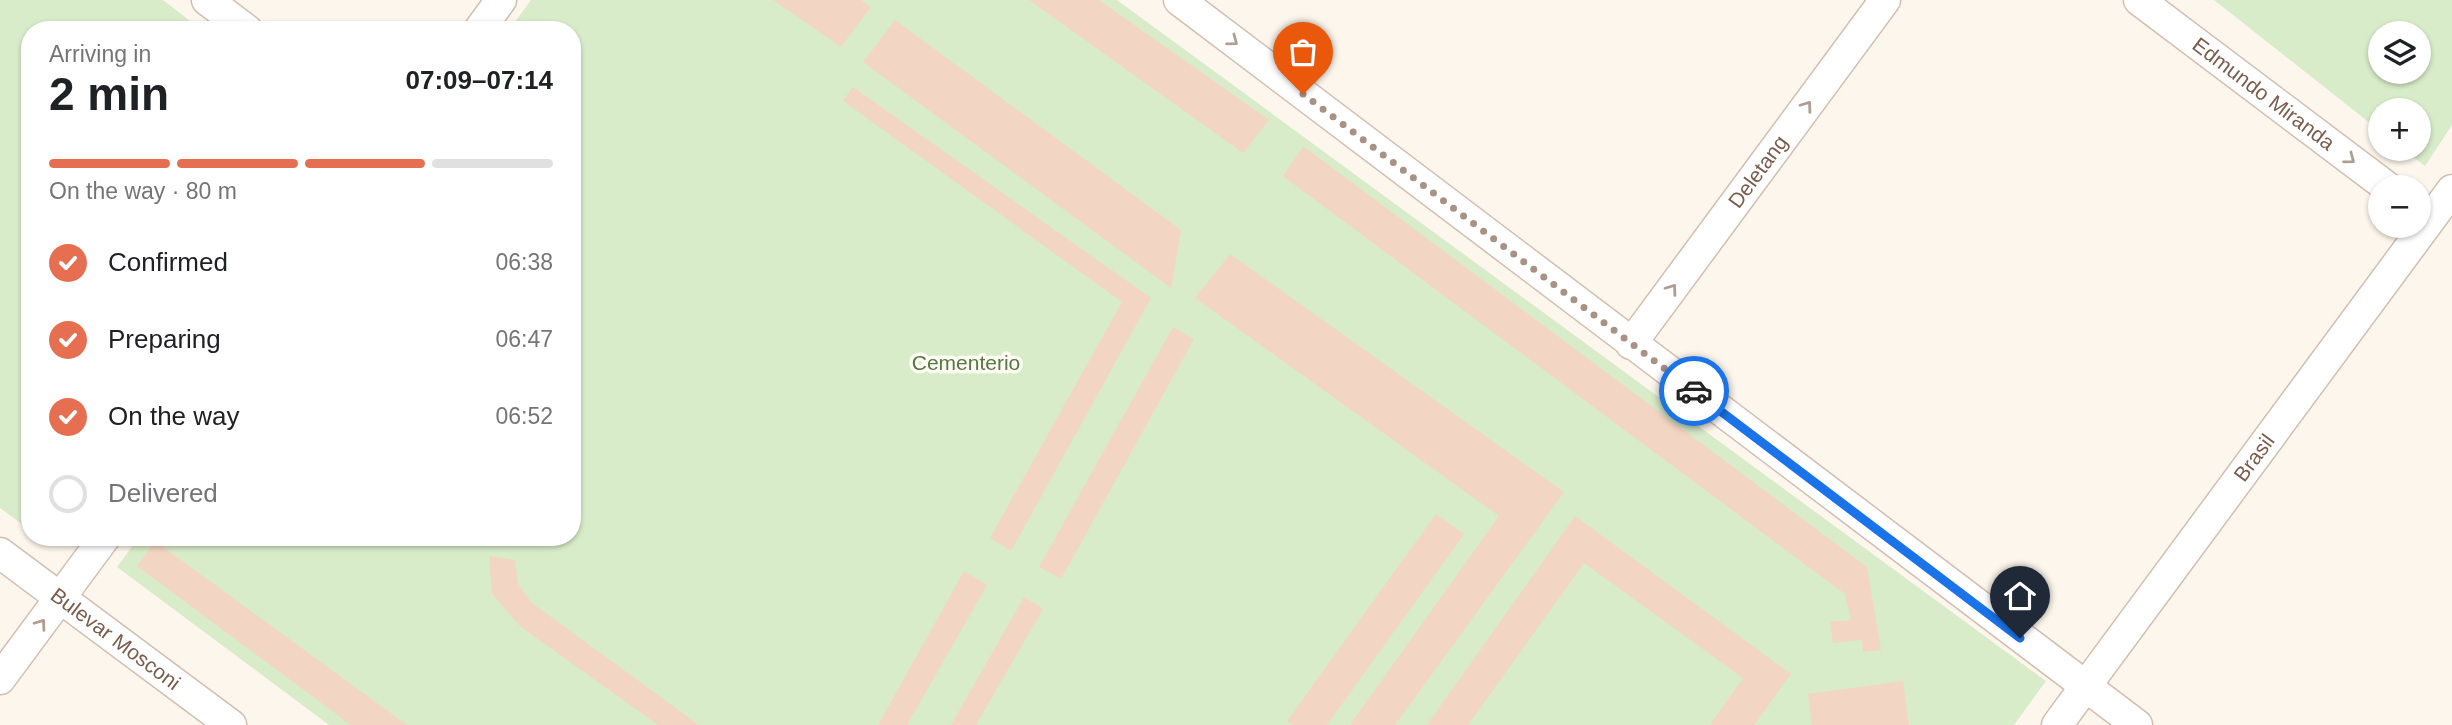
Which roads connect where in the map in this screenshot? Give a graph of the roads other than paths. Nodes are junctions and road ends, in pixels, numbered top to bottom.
1 (207, 0) edge
2 (501, 0) edge
3 (1885, 0) edge
4 (2139, 0) edge
5 (1191, 4) edge
6 (235, 21) edge
7 (486, 21) edge
8 (2371, 175) edge
9 (2452, 190) edge
10 (2433, 222) edge
11 (1631, 344) junction
12 (98, 546) edge
13 (0, 553) edge
14 (60, 598) junction
15 (0, 679) edge
16 (2085, 687) junction
17 (231, 725) edge
18 (2057, 725) edge
19 (2137, 725) edge

1 - 6 street
2 - 7 street
11 -> 3 street, Deletang
4 -> 8 street, Edmundo Miranda
5 -> 11 street
9 - 10 street, Brasil
10 - 16 street, Brasil
11 - 16 street
12 - 14 street
13 - 14 street, Bulevar Mosconi
15 -> 14 street
14 - 17 street, Bulevar Mosconi
16 - 18 street, Brasil
16 - 19 street

